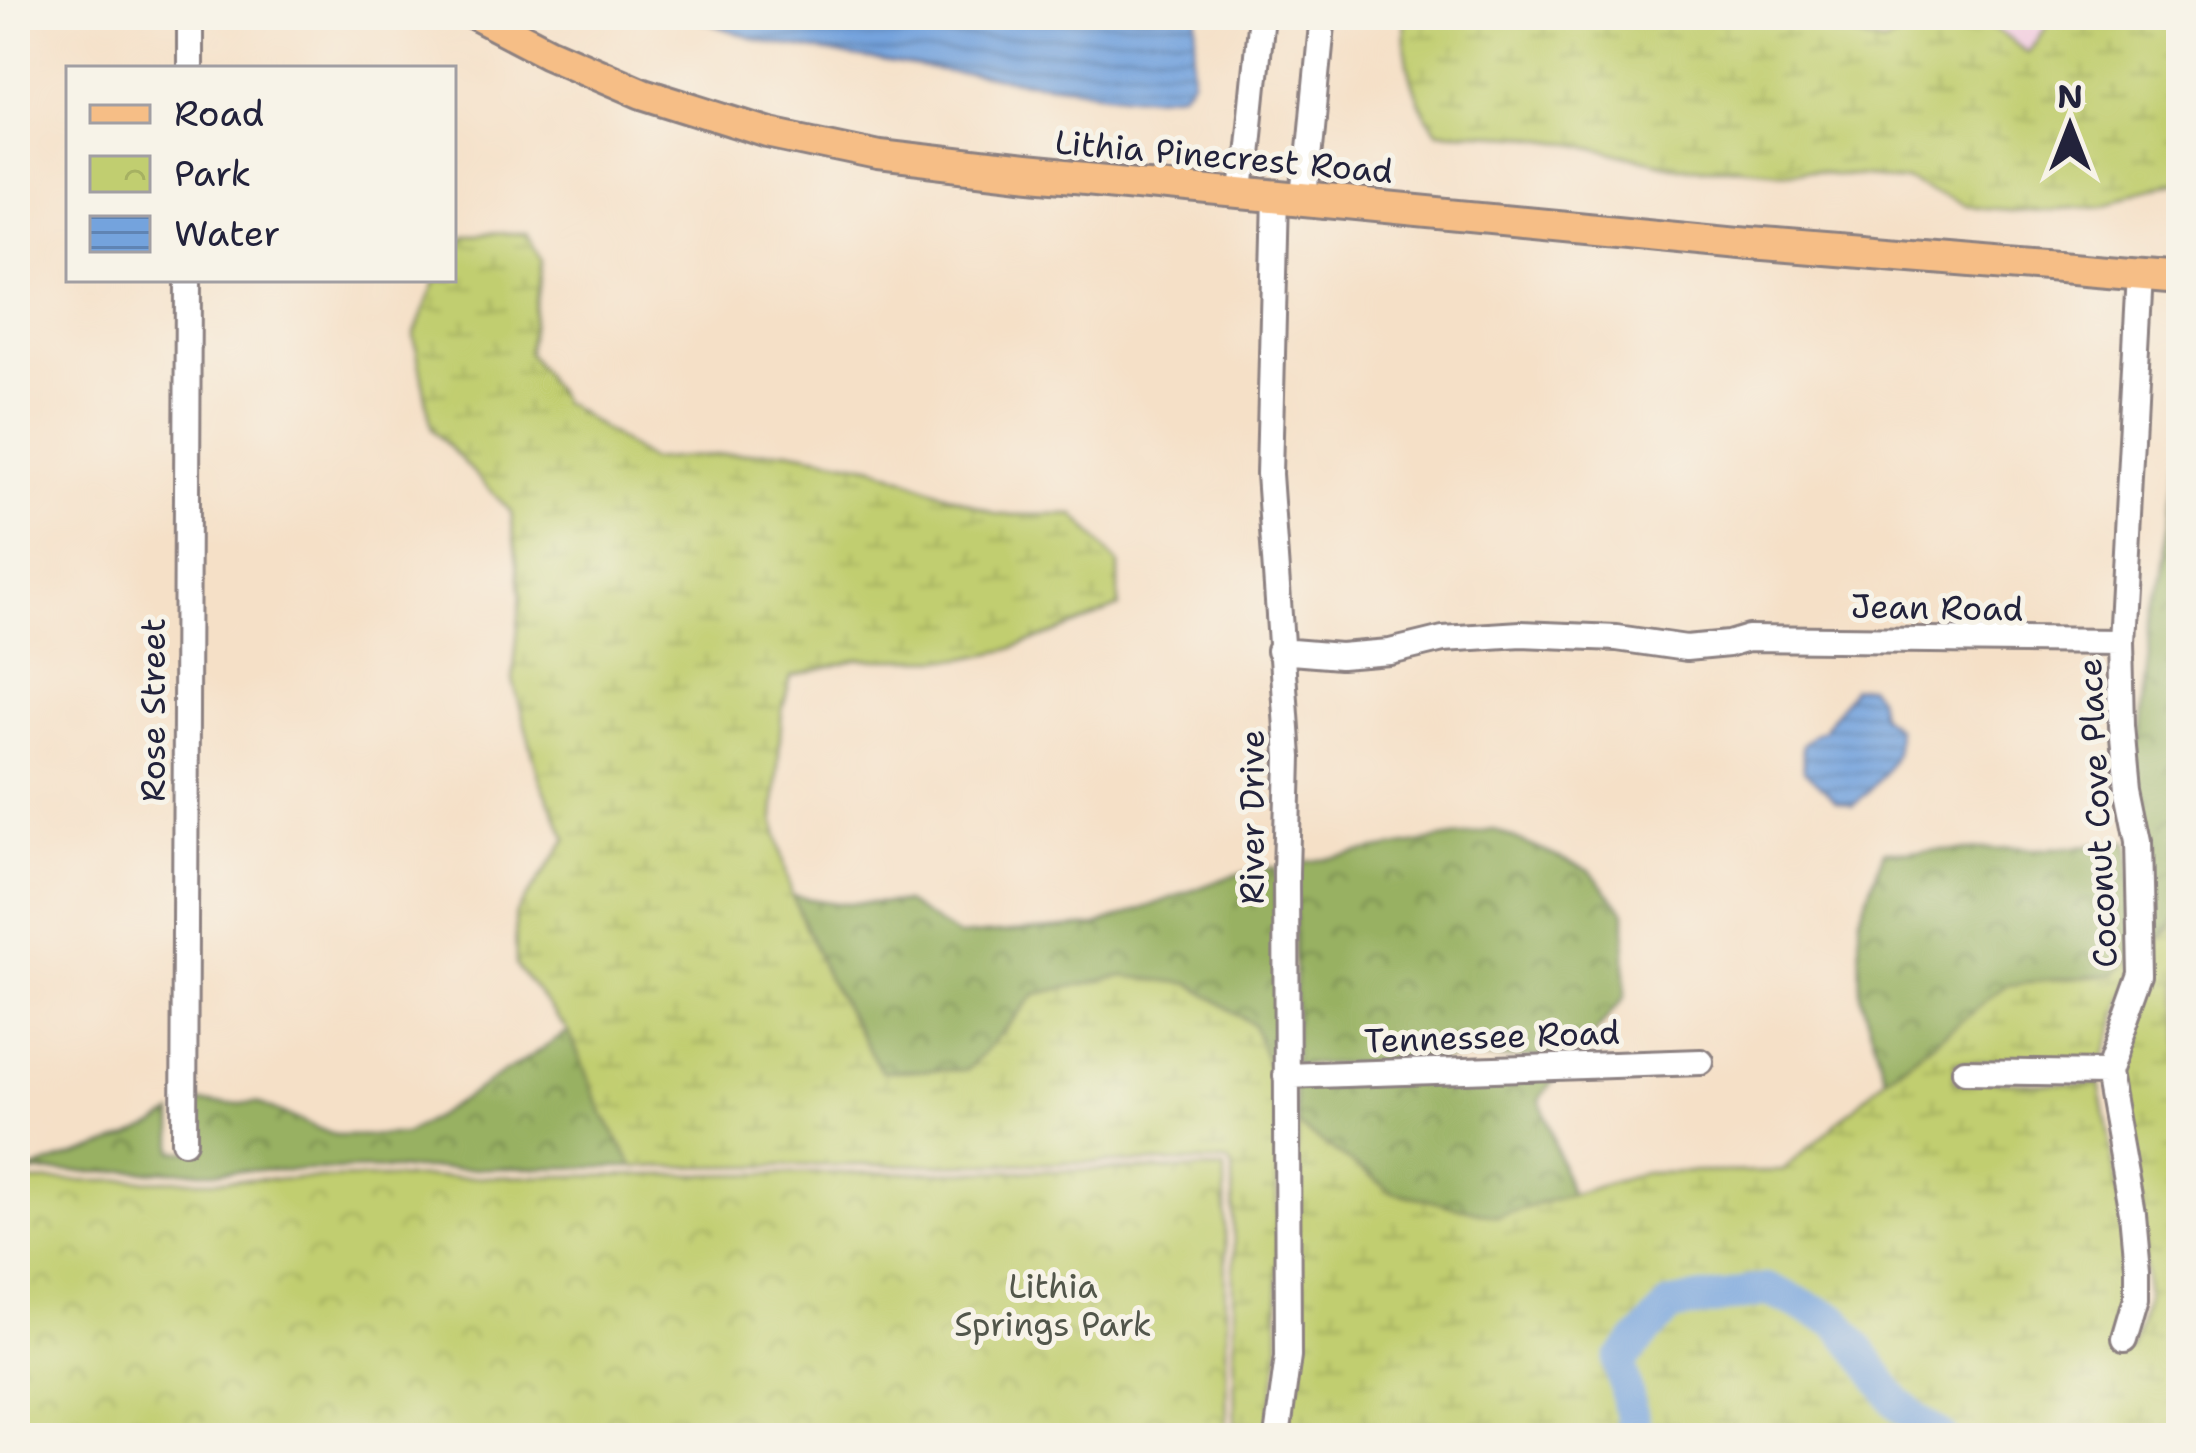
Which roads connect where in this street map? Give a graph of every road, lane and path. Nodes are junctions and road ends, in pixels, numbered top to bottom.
1 (190, 15) edge
2 (477, 15) edge
3 (520, 15) edge
4 (1261, 15) edge
5 (1324, 15) edge
6 (190, 66) edge
7 (1244, 183) junction
8 (1296, 192) junction
9 (2140, 274) junction
10 (2181, 278) edge
11 (188, 282) edge
12 (2120, 642) junction
13 (1279, 651) junction
14 (1701, 1062) dead end
15 (1964, 1071) dead end
16 (2107, 1072) junction
17 (1286, 1076) junction
18 (184, 1141) dead end
19 (2125, 1338) dead end
20 (1277, 1438) edge

1 - 6 street
2 - 7 main road, Lithia Pinecrest Road
3 - 7 main road, Lithia Pinecrest Road
4 - 7 street
5 - 8 street, River Drive
7 - 8 main road, Lithia Pinecrest Road
8 - 9 main road, Lithia Pinecrest Road
8 - 13 street, River Drive
9 - 10 main road, Lithia Pinecrest Road
9 - 12 street, Coconut Cove Place
11 - 18 street, Rose Street
12 - 13 street, Jean Road
12 - 16 street, Coconut Cove Place
13 - 17 street, River Drive
14 - 17 street, Tennessee Road
15 - 16 street
16 - 19 street
17 - 20 street, River Drive

